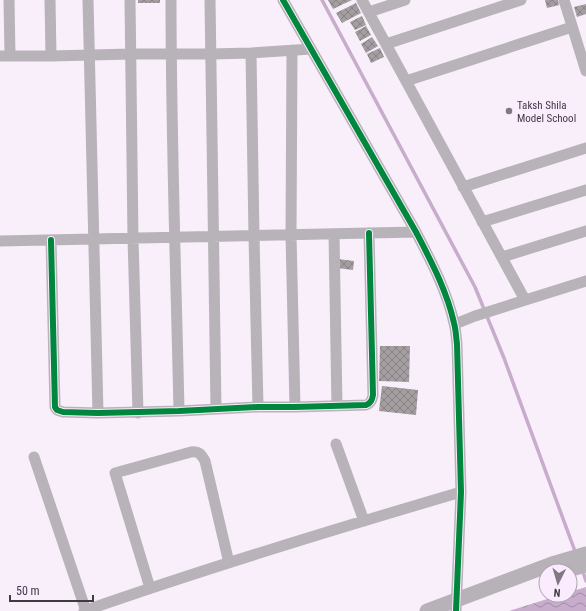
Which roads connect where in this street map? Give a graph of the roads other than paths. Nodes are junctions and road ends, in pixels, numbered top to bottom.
1 (9, 0) edge
2 (50, 0) edge
3 (88, 0) edge
4 (130, 0) edge
5 (171, 0) edge
6 (210, 0) edge
7 (283, 0) edge
8 (362, 0) edge
9 (405, 0) edge
10 (521, 0) edge
11 (564, 0) edge
12 (369, 12) junction
13 (572, 27) junction
14 (386, 44) junction
15 (310, 49) junction
16 (292, 50) junction
17 (251, 53) junction
18 (131, 54) junction
19 (171, 54) junction
20 (210, 54) junction
21 (89, 55) junction
22 (5, 56) edge
23 (51, 56) junction
24 (586, 71) edge
25 (406, 81) junction
26 (586, 148) edge
27 (464, 187) junction
28 (586, 190) edge
29 (482, 222) junction
30 (586, 231) edge
31 (416, 232) junction
32 (369, 233) junction
33 (334, 234) junction
34 (291, 235) junction
35 (254, 236) junction
36 (214, 237) junction
37 (133, 238) junction
38 (174, 238) junction
39 (94, 239) junction
40 (51, 240) junction
41 (0, 241) edge
42 (502, 257) junction
43 (586, 281) edge
44 (525, 300) junction
45 (455, 324) junction
46 (336, 406) junction
47 (258, 407) junction
48 (295, 407) junction
49 (216, 409) junction
50 (180, 411) junction
51 (138, 412) junction
52 (98, 413) junction
53 (336, 444) dead end
54 (34, 457) dead end
55 (461, 492) junction
56 (364, 521) junction
57 (586, 554) edge
58 (229, 563) junction
59 (569, 563) edge
60 (538, 577) edge
61 (150, 588) junction
62 (456, 608) edge
63 (85, 611) edge
64 (427, 611) edge

1 - 22 street
2 - 23 street
3 - 21 street
4 - 18 street
5 - 19 street
6 - 20 street
7 - 15 street
8 - 12 street
9 - 12 street
10 - 14 street
11 - 13 street
12 - 14 street
13 - 24 street
13 - 25 street
14 - 25 street
15 - 16 street
15 - 31 street
16 - 17 street
16 - 34 street
17 - 20 street
17 - 35 street
18 - 19 street
18 - 21 street
18 - 37 street
19 - 20 street
19 - 38 street
20 - 36 street
21 - 23 street
21 - 39 street
22 - 23 street
25 - 27 street
26 - 27 street
27 - 29 street
28 - 29 street
29 - 42 street
30 - 42 street
31 - 32 street
31 - 45 street
32 - 33 street
32 - 46 street
33 - 34 street
33 - 46 street
34 - 35 street
34 - 48 street
35 - 36 street
35 - 47 street
36 - 38 street
36 - 49 street
37 - 38 street
37 - 39 street
37 - 51 street
38 - 50 street
39 - 40 street
39 - 52 street
40 - 41 street
40 - 52 street
42 - 44 street
43 - 44 street
44 - 45 street
45 - 55 street
46 - 48 street
47 - 48 street
47 - 49 street
49 - 50 street
50 - 51 street
51 - 52 street
53 - 56 street
54 - 63 street
55 - 56 street
55 - 62 street
56 - 58 street
57 - 59 main road
58 - 61 street
58 - 61 street
60 - 62 main road
61 - 63 street
62 - 64 main road

